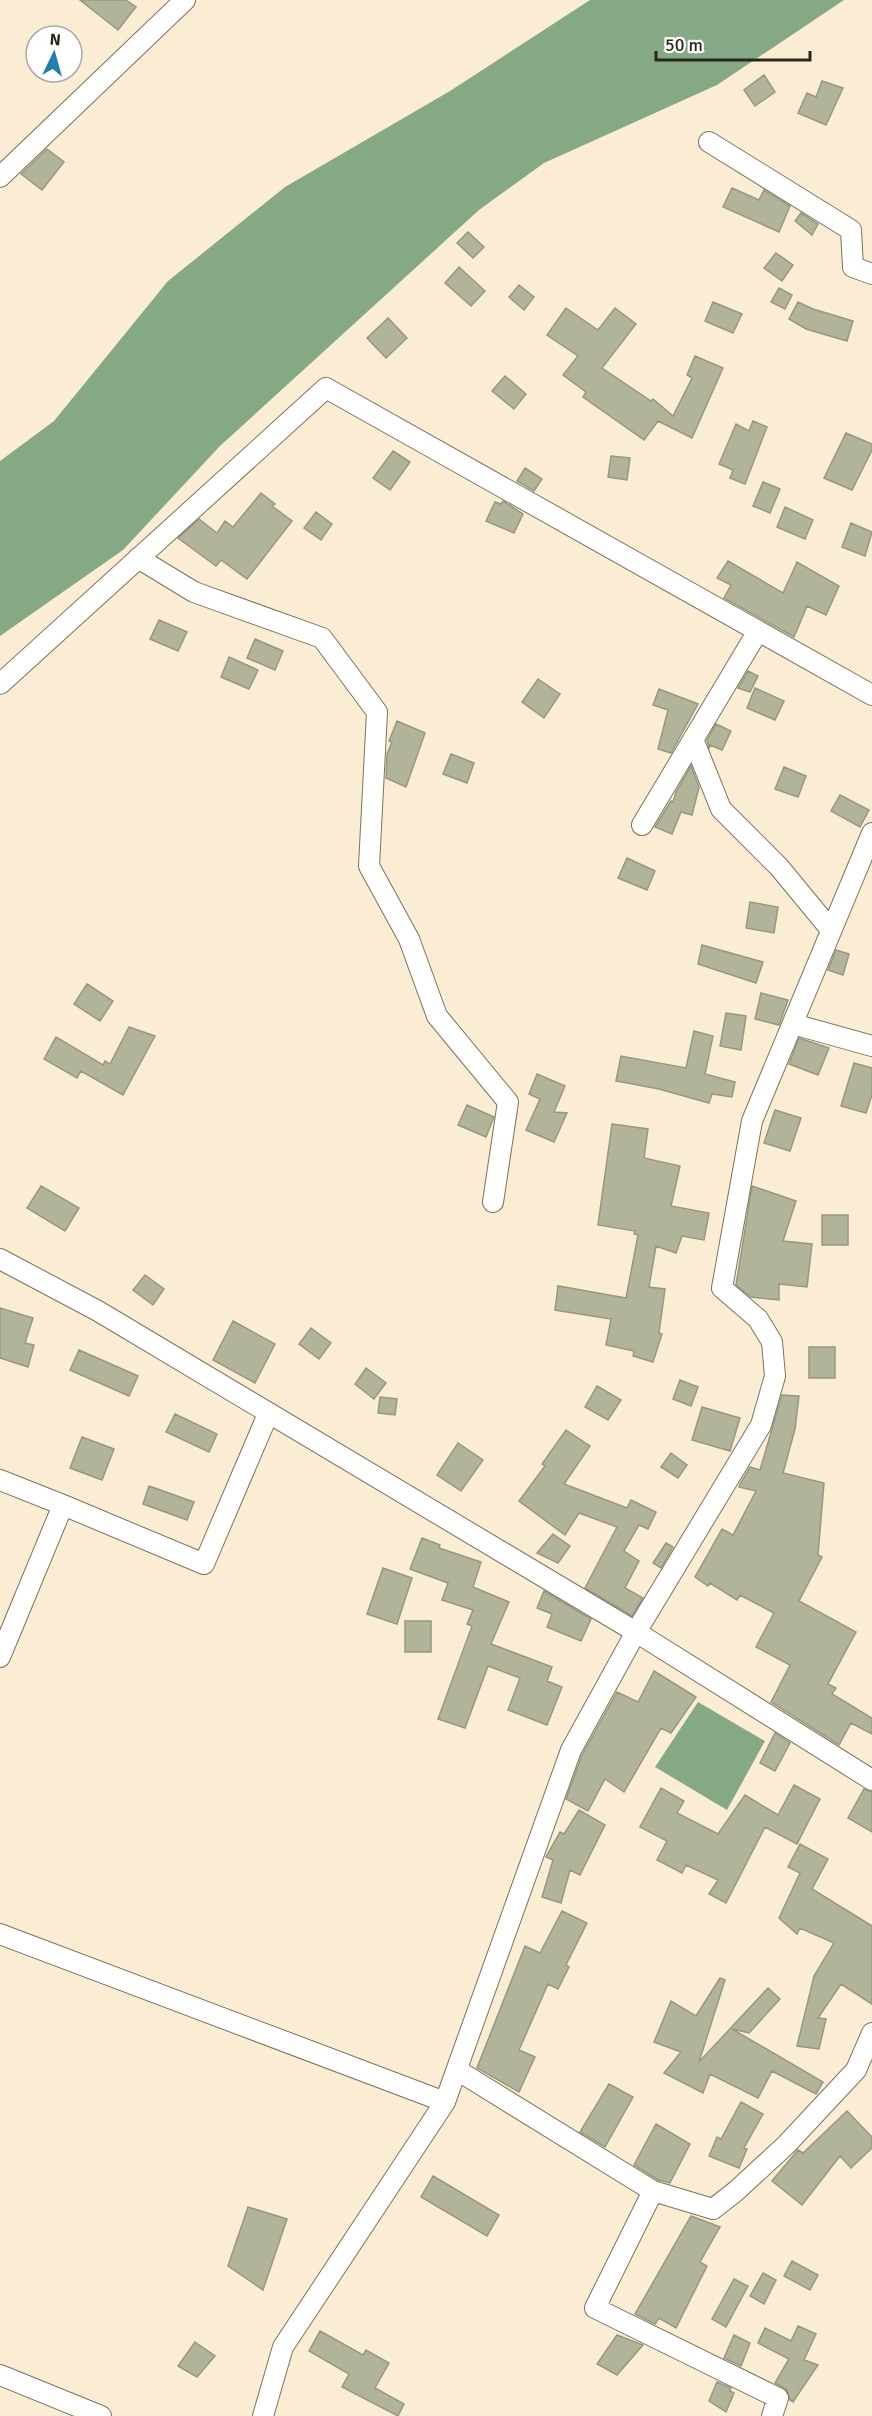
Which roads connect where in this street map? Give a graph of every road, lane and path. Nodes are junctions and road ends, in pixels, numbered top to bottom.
1 (185, 0) edge
2 (709, 142) dead end
3 (0, 177) edge
4 (872, 274) edge
5 (138, 558) junction
6 (758, 631) junction
7 (0, 684) edge
8 (872, 695) edge
9 (693, 740) junction
10 (642, 825) dead end
11 (872, 833) edge
12 (831, 930) junction
13 (794, 1024) junction
14 (872, 1046) edge
15 (493, 1202) dead end
16 (0, 1259) edge
17 (268, 1414) junction
18 (0, 1480) edge
19 (63, 1506) junction
20 (636, 1632) junction
21 (0, 1657) edge
22 (872, 1780) edge
23 (0, 1934) edge
24 (872, 2033) edge
25 (457, 2070) junction
26 (445, 2102) junction
27 (653, 2191) junction
28 (0, 2375) edge
29 (100, 2416) edge
30 (263, 2416) edge
31 (772, 2416) edge

1 - 3 street
2 - 4 street
5 - 6 street
5 - 7 street
5 - 15 street
6 - 8 street
6 - 9 street
9 - 10 street
9 - 12 street
11 - 12 street
12 - 13 street
13 - 14 street
13 - 20 street
16 - 17 street
17 - 19 street
17 - 20 street
18 - 19 street
19 - 21 street
20 - 22 street
20 - 25 street
23 - 26 street
24 - 27 street
25 - 26 street
25 - 27 street
26 - 30 street
27 - 31 street
28 - 29 street

